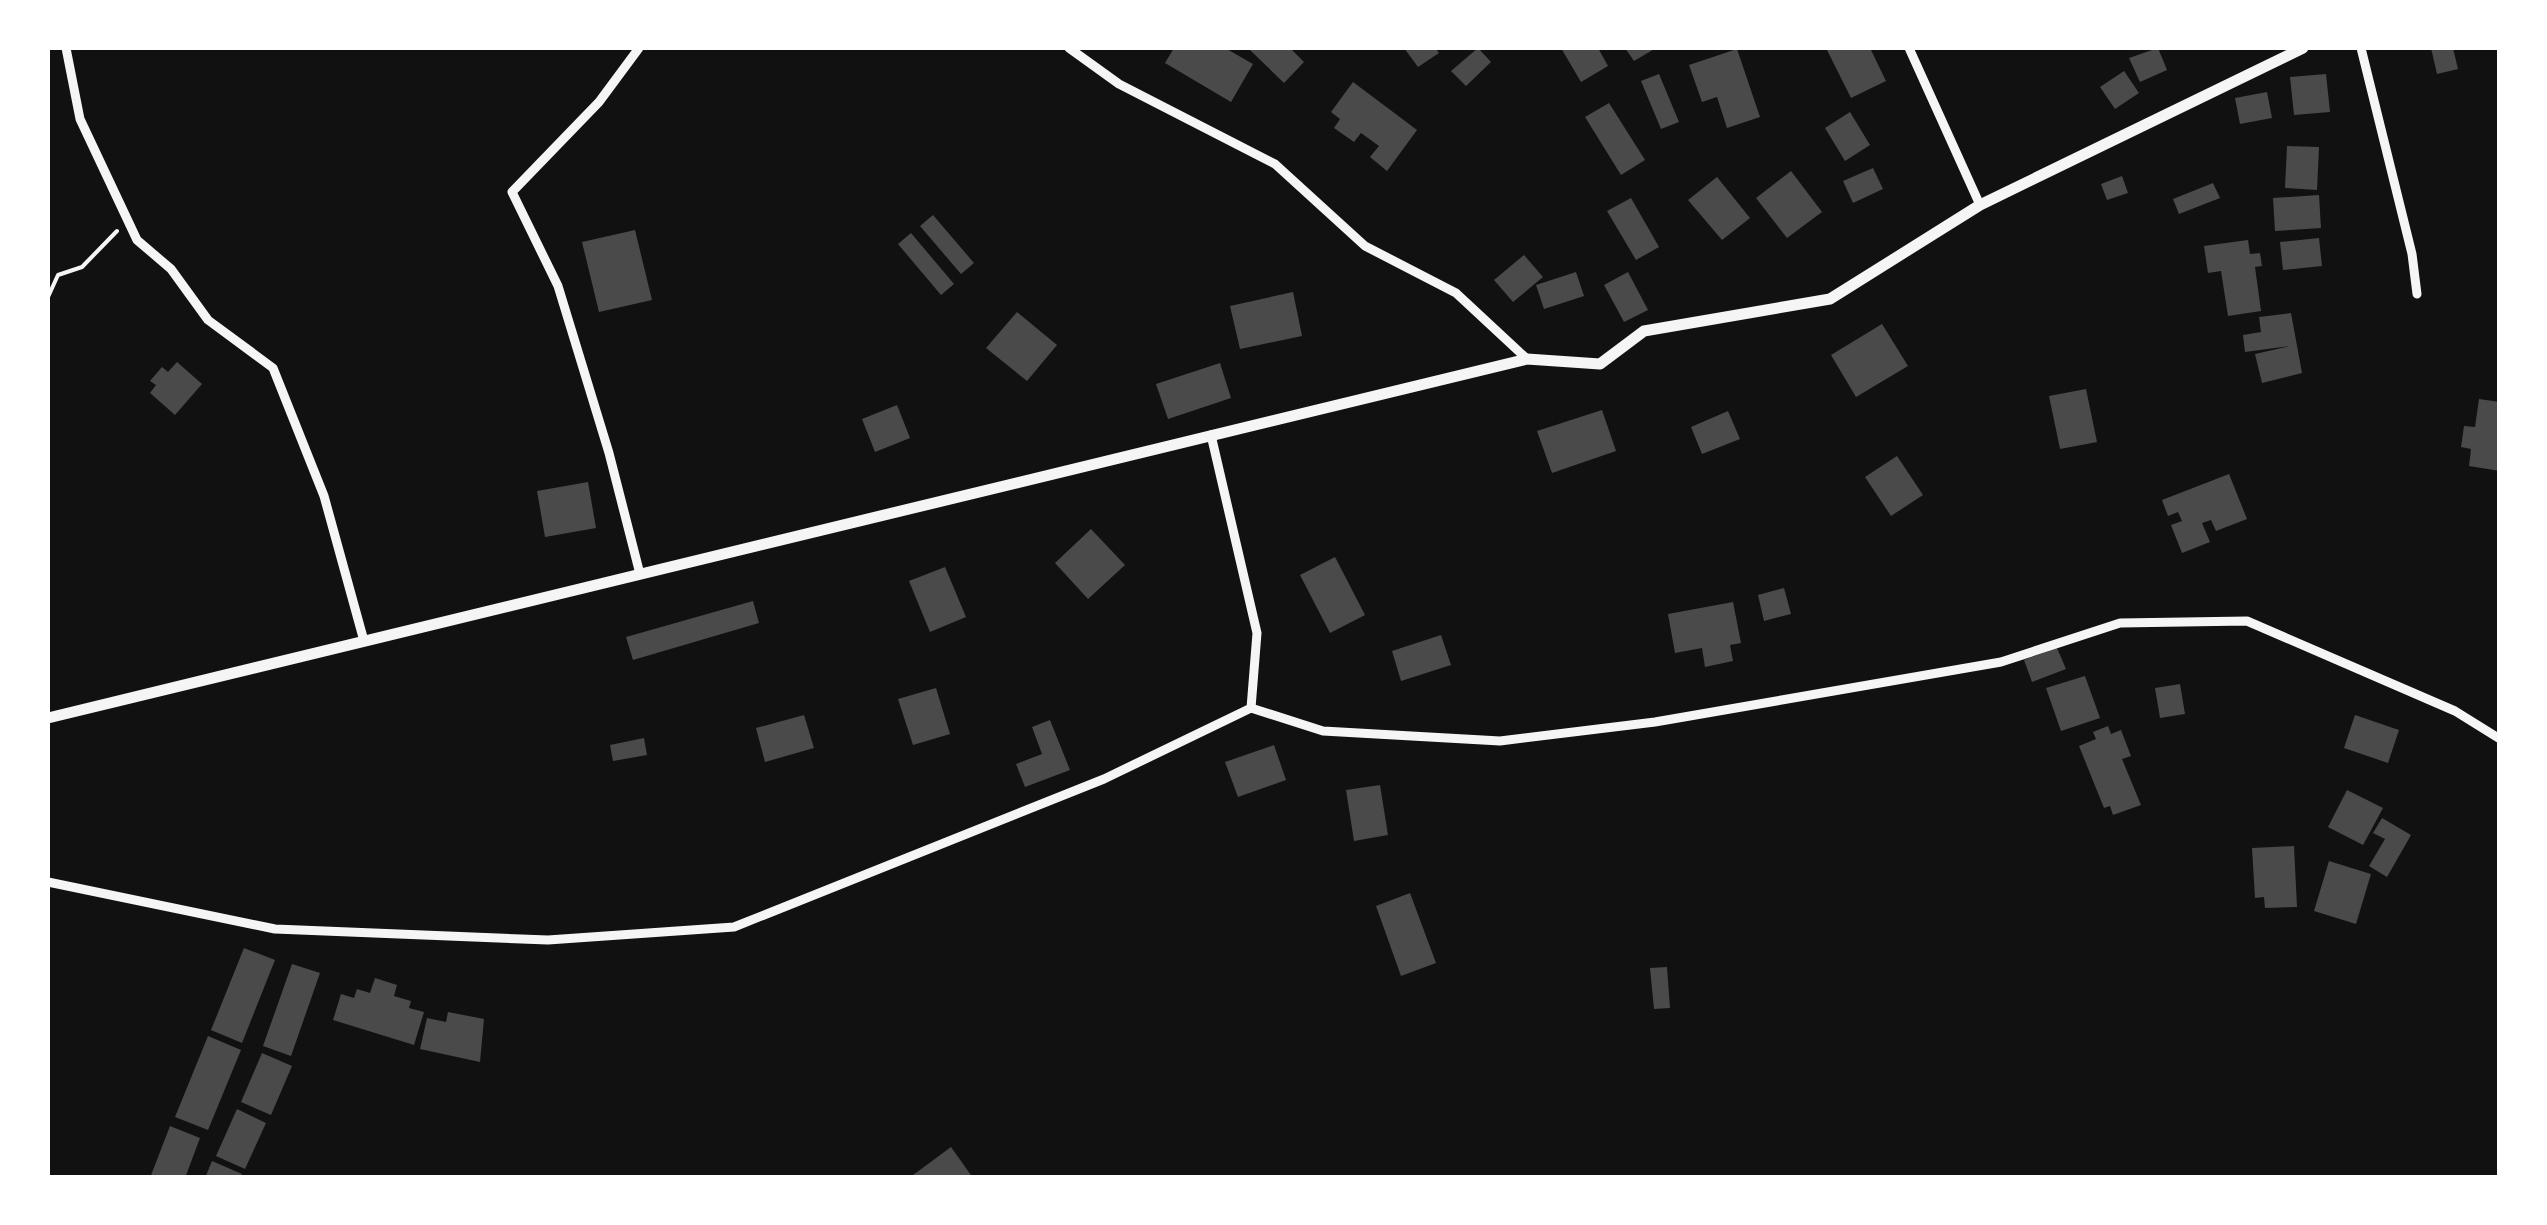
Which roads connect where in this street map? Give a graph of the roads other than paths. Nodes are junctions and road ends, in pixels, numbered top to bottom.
1 (66, 48) edge
2 (639, 48) edge
3 (1068, 48) edge
4 (1909, 48) edge
5 (2302, 48) edge
6 (2361, 48) edge
7 (1980, 205) junction
8 (2417, 294) dead end
9 (1527, 359) junction
10 (1211, 436) junction
11 (640, 574) junction
12 (364, 641) junction
13 (1250, 708) junction
14 (48, 718) edge
15 (2500, 739) edge
16 (48, 882) edge

1 - 12 street
2 - 11 street
3 - 9 street
4 - 7 street
5 - 7 street
6 - 8 street
7 - 9 street
9 - 10 street
10 - 11 street
10 - 13 street
11 - 12 street
12 - 14 street
13 - 15 street
13 - 16 street

